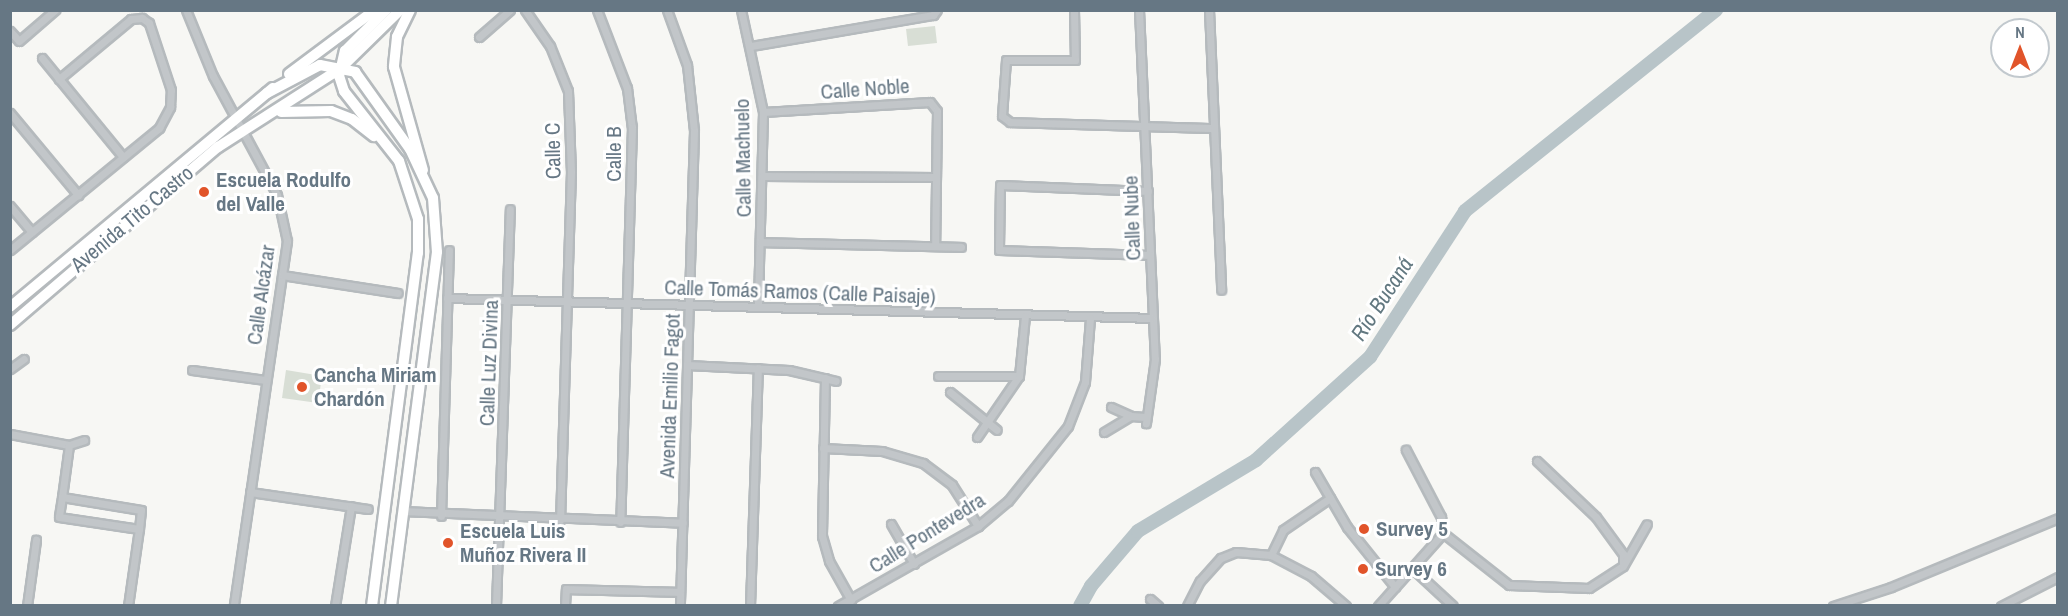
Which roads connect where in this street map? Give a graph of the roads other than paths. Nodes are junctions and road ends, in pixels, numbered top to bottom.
1 (55, 10) edge
2 (186, 10) edge
3 (375, 10) edge
4 (386, 10) edge
5 (400, 10) edge
6 (410, 10) edge
7 (510, 10) edge
8 (525, 10) edge
9 (597, 10) edge
10 (667, 10) edge
11 (741, 10) edge
12 (937, 10) edge
13 (1074, 10) edge
14 (1140, 10) edge
15 (1209, 10) edge
16 (10, 31) edge
17 (478, 37) dead end
18 (751, 46) junction
19 (42, 58) dead end
20 (341, 68) junction
21 (58, 79) junction
22 (267, 93) junction
23 (763, 112) junction
24 (10, 113) edge
25 (269, 115) junction
26 (237, 118) junction
27 (1145, 126) junction
28 (1214, 128) junction
29 (243, 129) junction
30 (390, 147) junction
31 (123, 157) junction
32 (423, 173) junction
33 (763, 176) junction
34 (936, 177) junction
35 (1148, 191) junction
36 (78, 195) junction
37 (10, 206) edge
38 (510, 209) dead end
39 (32, 232) junction
40 (760, 242) junction
41 (934, 246) junction
42 (962, 247) dead end
43 (10, 250) edge
44 (449, 250) dead end
45 (1150, 255) junction
46 (282, 275) junction
47 (1221, 290) dead end
48 (398, 293) dead end
49 (447, 298) junction
50 (507, 300) junction
51 (567, 301) junction
52 (627, 303) junction
53 (689, 305) junction
54 (758, 306) junction
55 (10, 307) edge
56 (1025, 316) junction
57 (1090, 318) junction
58 (1152, 318) junction
59 (10, 325) edge
60 (24, 358) dead end
61 (687, 365) junction
62 (758, 368) junction
63 (10, 369) edge
64 (192, 370) dead end
65 (938, 376) dead end
66 (1019, 376) junction
67 (825, 378) junction
68 (265, 380) junction
69 (836, 381) dead end
70 (950, 392) dead end
71 (1111, 407) dead end
72 (1131, 416) junction
73 (989, 422) junction
74 (997, 430) dead end
75 (1104, 432) dead end
76 (10, 434) edge
77 (977, 437) dead end
78 (84, 440) dead end
79 (69, 445) junction
80 (823, 447) junction
81 (1406, 450) dead end
82 (1537, 460) dead end
83 (1315, 472) dead end
84 (250, 492) junction
85 (62, 497) junction
86 (1330, 498) junction
87 (351, 506) junction
88 (368, 509) dead end
89 (402, 511) junction
90 (441, 516) junction
91 (501, 518) junction
92 (2058, 518) edge
93 (560, 520) junction
94 (620, 522) junction
95 (683, 523) junction
96 (891, 524) dead end
97 (1647, 525) dead end
98 (978, 526) junction
99 (139, 529) junction
100 (1443, 533) junction
101 (36, 540) dead end
102 (1271, 555) junction
103 (914, 564) junction
104 (1623, 566) junction
105 (1413, 569) junction
106 (2058, 577) edge
107 (1395, 587) junction
108 (680, 592) junction
109 (1150, 598) dead end
110 (851, 600) junction
111 (2013, 603) edge
112 (393, 604) edge
113 (27, 606) edge
114 (128, 606) edge
115 (234, 606) edge
116 (335, 606) edge
117 (372, 606) edge
118 (496, 606) edge
119 (565, 606) edge
120 (680, 606) edge
121 (750, 606) edge
122 (838, 606) edge
123 (1158, 606) edge
124 (1187, 606) edge
125 (1346, 606) edge
126 (1378, 606) edge
127 (1453, 606) edge
128 (1833, 606) edge
129 (2001, 606) edge

1 - 16 street
2 - 26 street, Calle Alcázar
3 - 22 main road, Avenida Tito Castro
4 - 20 main road
5 - 20 main road, Avenida Tito Castro
6 - 32 main road
7 - 17 street
8 - 51 street, Calle C
9 - 52 street, Calle B
10 - 53 street, Avenida Emilio Fagot
11 - 18 street, Calle Machuelo
12 - 18 street
13 - 27 street
14 - 27 street, Calle Nube
15 - 28 street
18 - 23 street, Calle Machuelo
19 - 21 street
20 - 22 main road
20 - 25 main road, Avenida Tito Castro
20 - 30 main road
20 - 32 main road
21 - 31 street
21 - 31 street
22 - 26 main road, Avenida Tito Castro
23 - 33 street, Calle Machuelo
23 - 34 street, Calle Noble
24 - 36 street
25 - 29 main road, Avenida Tito Castro
25 - 30 main road
26 - 29 street, Calle Alcázar
26 - 55 main road, Avenida Tito Castro
27 - 28 street
27 - 35 street, Calle Nube
28 - 47 street
29 - 46 street, Calle Alcázar
29 - 59 main road, Avenida Tito Castro
30 - 117 main road
31 - 36 street
32 - 89 main road
33 - 34 street
33 - 40 street, Calle Machuelo
34 - 41 street, Calle Noble
35 - 45 street, Calle Nube
35 - 45 street
36 - 39 street
37 - 39 street
38 - 50 street, Calle Luz Divina
39 - 43 street
40 - 41 street
40 - 54 street, Calle Machuelo
41 - 42 street
44 - 49 street
45 - 58 street, Calle Nube
46 - 48 street
46 - 68 street, Calle Alcázar
49 - 50 street, Calle Tomás Ramos (Calle Paisaje)
49 - 90 street
50 - 51 street, Calle Tomás Ramos (Calle Paisaje)
50 - 91 street, Calle Luz Divina
51 - 52 street, Calle Tomás Ramos (Calle Paisaje)
51 - 93 street, Calle C
52 - 53 street, Calle Tomás Ramos (Calle Paisaje)
52 - 94 street, Calle B
53 - 54 street, Calle Tomás Ramos (Calle Paisaje)
53 - 61 street, Avenida Emilio Fagot
54 - 56 street, Calle Tomás Ramos (Calle Paisaje)
56 - 57 street, Calle Tomás Ramos (Calle Paisaje)
56 - 66 street
57 - 58 street, Calle Tomás Ramos (Calle Paisaje)
57 - 98 street, Calle Pontevedra
58 - 72 street, Calle Nube
60 - 63 street
61 - 62 street
61 - 95 street, Avenida Emilio Fagot
62 - 67 street
62 - 121 street
64 - 68 street
65 - 66 street
66 - 73 street
67 - 69 street
67 - 80 street
68 - 84 street, Calle Alcázar
70 - 73 street
71 - 72 street
72 - 75 street
73 - 74 street
73 - 77 street
76 - 79 street
78 - 79 street
79 - 85 street
80 - 98 street
80 - 110 street
81 - 100 street
82 - 104 street
83 - 86 street
84 - 87 street
84 - 115 street, Calle Alcázar
85 - 99 street
85 - 99 street
86 - 102 street
86 - 107 street
87 - 88 street
87 - 116 street
89 - 90 street
89 - 112 main road
90 - 91 street
91 - 93 street
91 - 118 street, Calle Luz Divina
92 - 128 street
93 - 94 street
94 - 95 street
95 - 108 street, Avenida Emilio Fagot
96 - 103 street
97 - 104 street
98 - 103 street, Calle Pontevedra
99 - 114 street
100 - 104 street
100 - 105 street
101 - 113 street
102 - 124 street
102 - 125 street
103 - 110 street, Calle Pontevedra
105 - 107 street
105 - 127 street
106 - 111 street
107 - 126 street
108 - 119 street
108 - 120 street, Avenida Emilio Fagot
109 - 123 street
110 - 122 street, Calle Pontevedra
111 - 129 street

